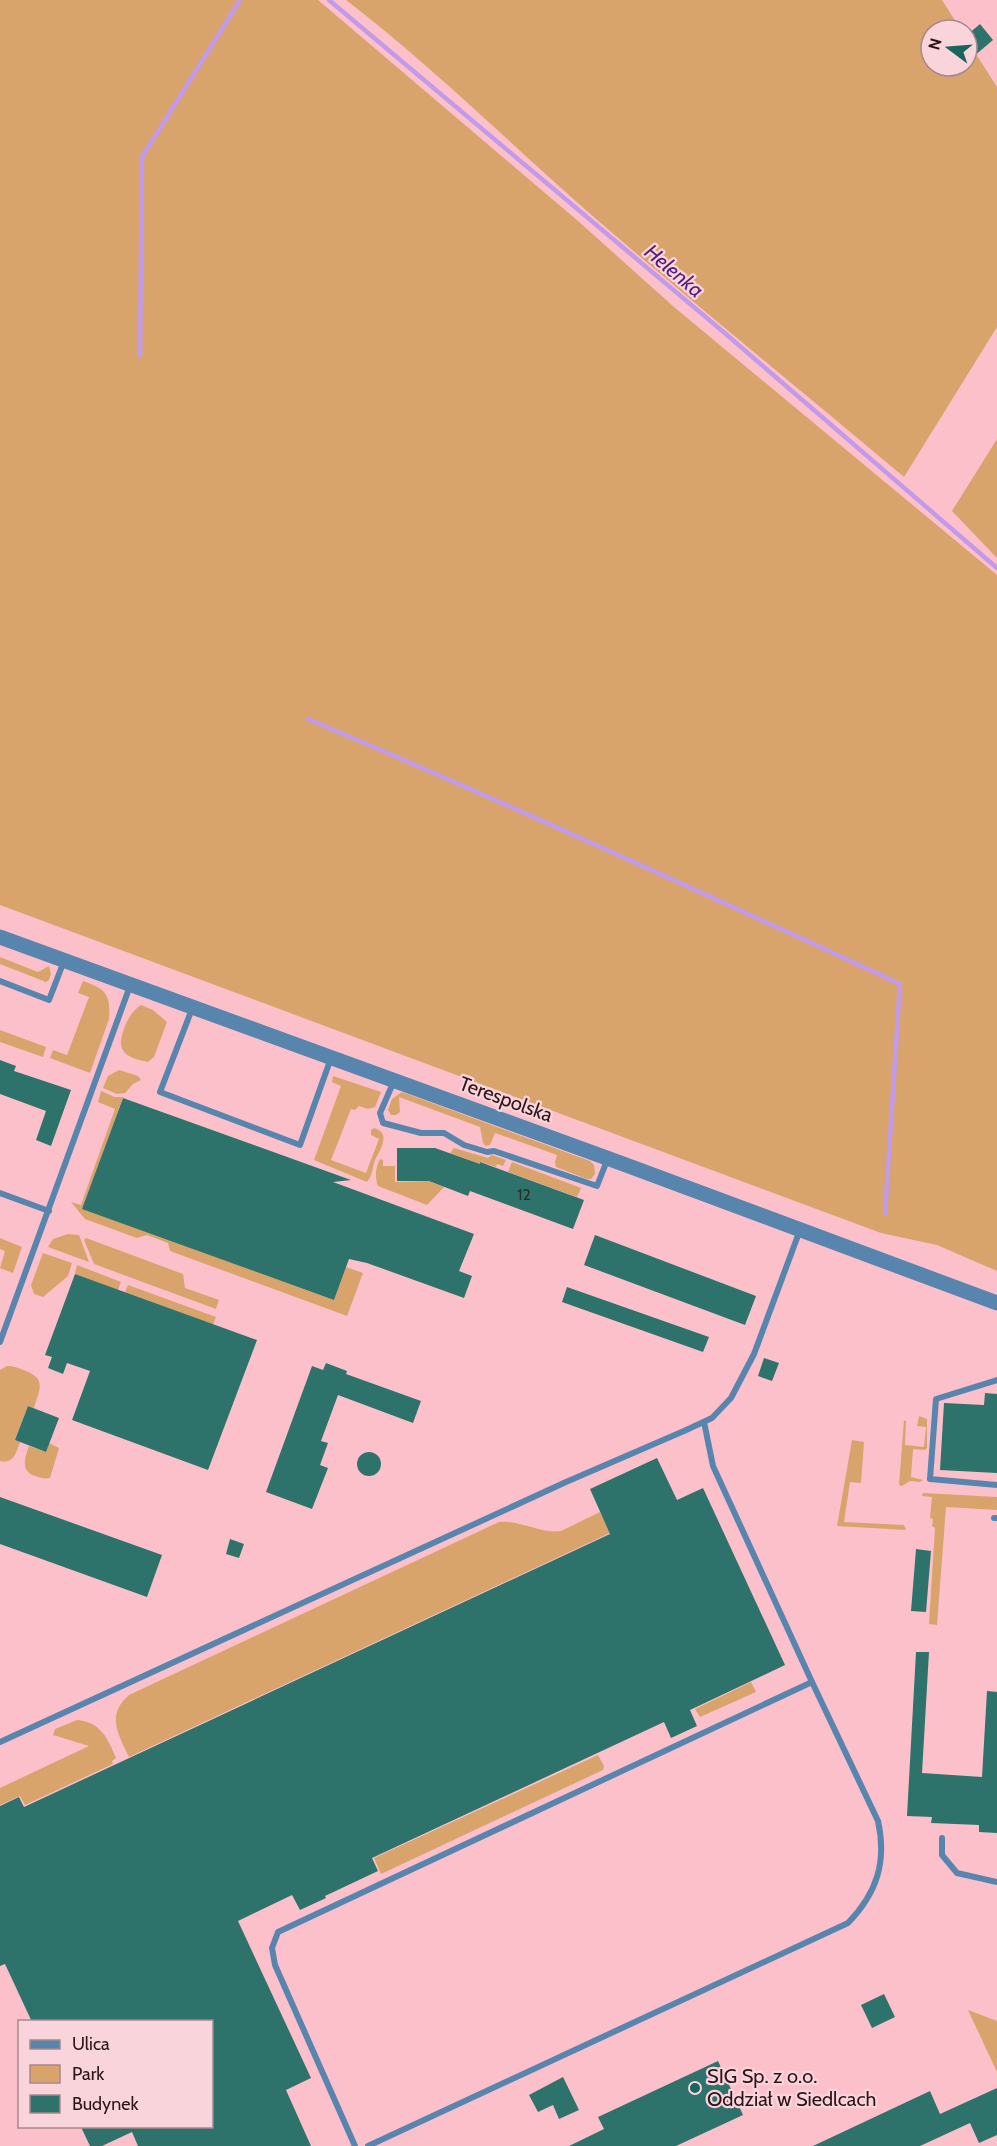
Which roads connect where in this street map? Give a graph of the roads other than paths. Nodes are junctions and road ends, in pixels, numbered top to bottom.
1 (0, 937) edge
2 (64, 961) junction
3 (0, 981) edge
4 (130, 986) junction
5 (192, 1008) junction
6 (331, 1058) junction
7 (394, 1080) junction
8 (608, 1158) junction
9 (0, 1193) edge
10 (49, 1211) junction
11 (800, 1230) junction
12 (997, 1303) edge
13 (0, 1342) edge
14 (997, 1380) edge
15 (704, 1422) junction
16 (997, 1485) edge
17 (812, 1682) junction
18 (0, 1742) edge
19 (942, 1838) dead end
20 (997, 1882) edge
21 (355, 2146) edge
22 (368, 2146) edge

1 - 2 street, Terespolska
2 - 3 lane
2 - 4 street, Terespolska
4 - 5 street, Terespolska
4 - 10 lane
5 - 6 street, Terespolska
5 - 6 lane
6 - 7 street, Terespolska
7 - 8 street, Terespolska
7 - 8 lane
8 - 11 street, Terespolska
9 - 10 lane
10 - 13 lane
11 - 12 street, Terespolska
11 - 15 lane
14 - 16 lane
15 - 17 lane
15 - 18 lane
17 - 21 lane
17 - 22 lane
19 - 20 lane

